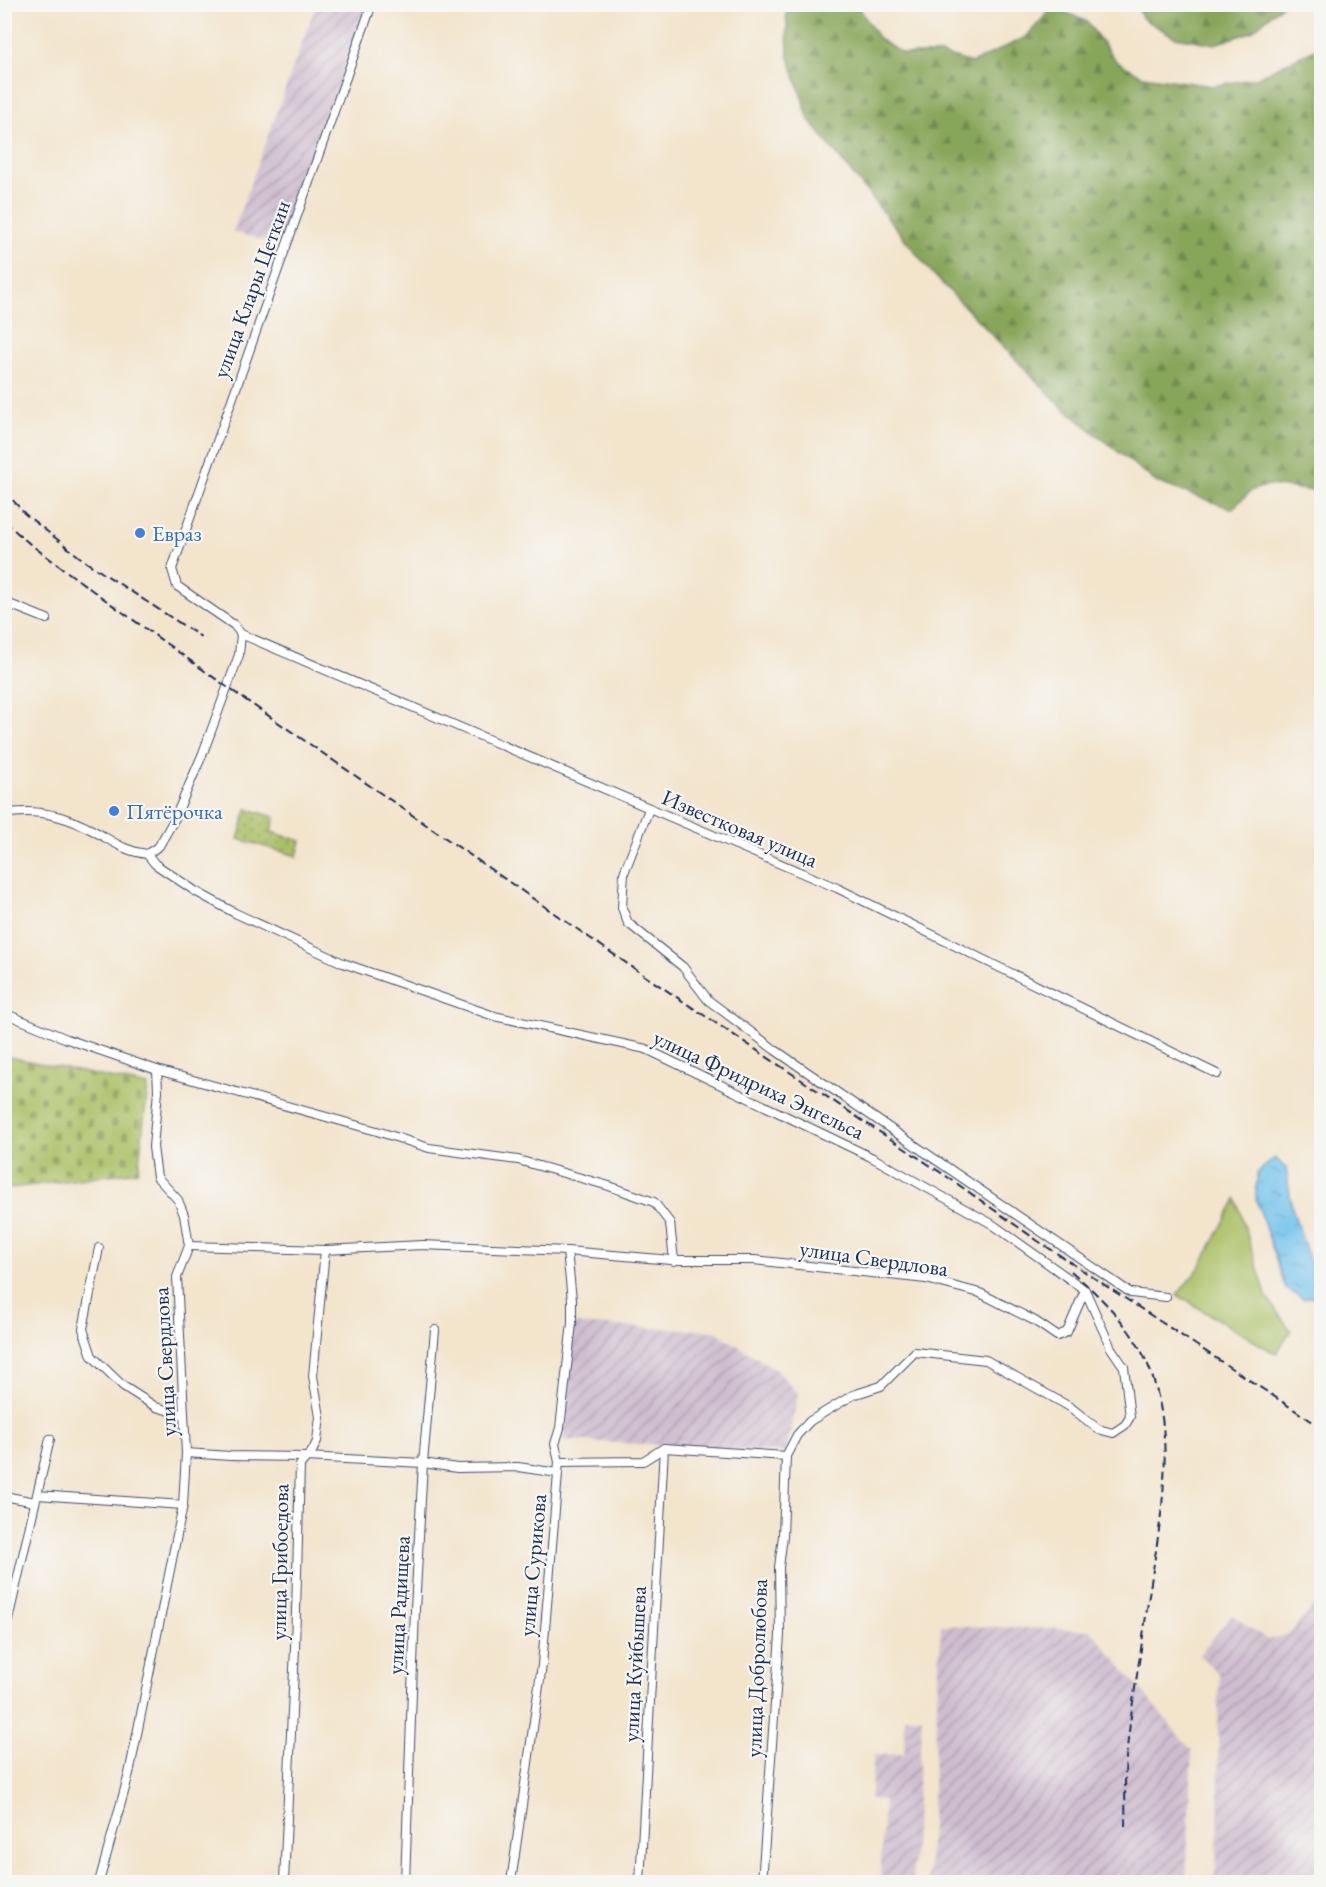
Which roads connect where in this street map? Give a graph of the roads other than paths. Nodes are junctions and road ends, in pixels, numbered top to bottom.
1 (372, 4) edge
2 (4, 602) edge
3 (47, 618) dead end
4 (241, 634) junction
5 (649, 809) junction
6 (4, 814) edge
7 (147, 854) junction
8 (4, 1013) edge
9 (157, 1070) junction
10 (1218, 1074) dead end
11 (189, 1246) junction
12 (99, 1248) dead end
13 (325, 1250) junction
14 (567, 1251) junction
15 (674, 1260) junction
16 (1085, 1290) junction
17 (1166, 1297) dead end
18 (435, 1330) dead end
19 (184, 1415) junction
20 (50, 1439) dead end
21 (664, 1448) junction
22 (186, 1453) junction
23 (786, 1456) junction
24 (306, 1457) junction
25 (559, 1462) junction
26 (423, 1463) junction
27 (558, 1473) junction
28 (4, 1496) edge
29 (36, 1498) junction
30 (183, 1505) junction
31 (4, 1637) edge
32 (99, 1882) edge
33 (284, 1882) edge
34 (405, 1882) edge
35 (511, 1882) edge
36 (640, 1882) edge
37 (762, 1882) edge

1 - 4 street, улица Клары Цеткин
2 - 3 street
4 - 5 street, Известковая улица
4 - 7 street
5 - 10 street, Известковая улица
5 - 17 street
6 - 7 street, улица Фридриха Энгельса
7 - 16 street, улица Фридриха Энгельса
8 - 9 street
9 - 11 street
9 - 15 street
11 - 13 street, улица Свердлова
11 - 19 street, улица Свердлова
12 - 19 street
13 - 14 street, улица Свердлова
13 - 24 street, улица Грибоедова
14 - 15 street, улица Свердлова
14 - 25 street, улица Сурикова
15 - 16 street, улица Свердлова
16 - 23 street
18 - 26 street, улица Радищева
19 - 22 street, улица Свердлова
20 - 29 street
21 - 23 street
21 - 25 street
21 - 36 street, улица Куйбышева
22 - 24 street
22 - 30 street, улица Свердлова
23 - 37 street, улица Добролюбова
24 - 26 street
24 - 33 street, улица Грибоедова
25 - 27 street, улица Сурикова
26 - 27 street
26 - 34 street, улица Радищева
27 - 35 street, улица Сурикова
28 - 29 street
29 - 30 street
29 - 31 street
30 - 32 street, улица Свердлова

